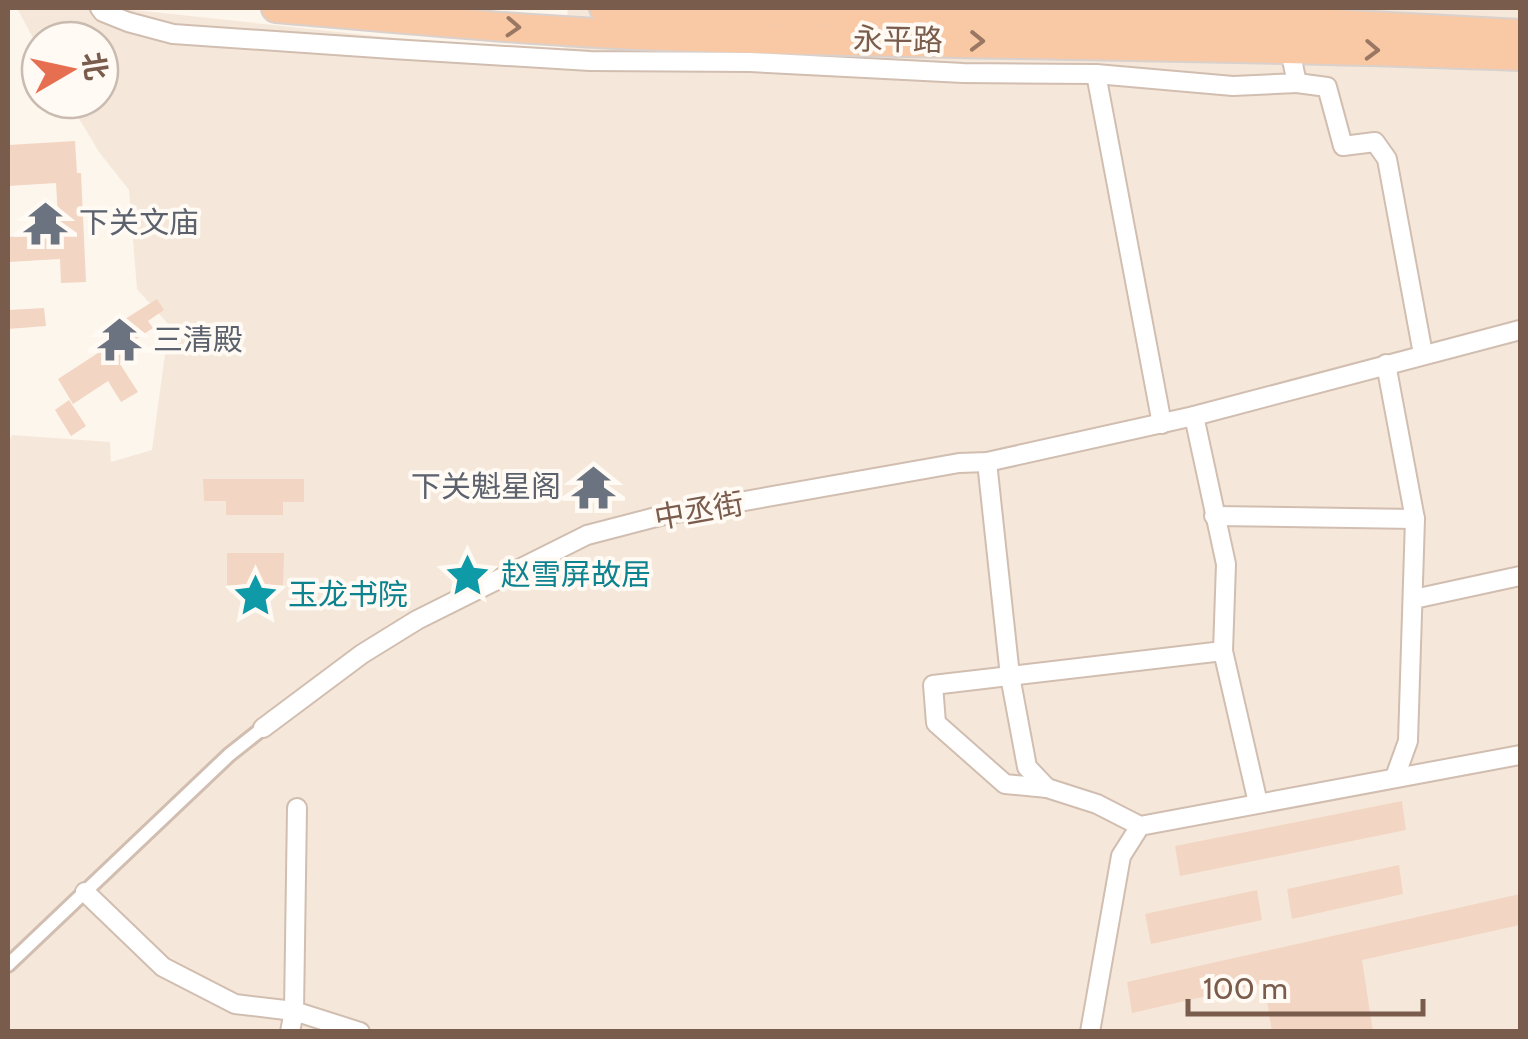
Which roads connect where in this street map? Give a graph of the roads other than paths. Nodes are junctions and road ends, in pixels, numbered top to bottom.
1 (100, 8) edge
2 (276, 8) edge
3 (604, 8) edge
4 (1321, 26) edge
5 (1520, 34) edge
6 (1288, 46) junction
7 (1520, 56) edge
8 (1096, 74) junction
9 (1297, 83) junction
10 (1520, 330) edge
11 (1423, 354) junction
12 (1386, 364) junction
13 (1194, 416) junction
14 (1162, 424) junction
15 (987, 462) junction
16 (1214, 516) junction
17 (1415, 519) junction
18 (1520, 576) edge
19 (1414, 599) junction
20 (1223, 652) junction
21 (1010, 676) junction
22 (262, 728) joint
23 (1520, 754) edge
24 (1395, 777) junction
25 (1047, 788) junction
26 (1258, 803) junction
27 (297, 808) dead end
28 (1140, 826) junction
29 (84, 892) junction
30 (8, 966) edge
31 (294, 1012) junction
32 (290, 1032) edge
33 (360, 1032) edge
34 (1090, 1032) edge

1 - 8 street
2 -> 6 highway, 永平路
3 - 4 highway, 永平路
4 - 5 highway, 永平路
4 - 6 highway, 永平路
4 -> 7 highway, 永平路
6 - 9 street
8 - 9 street
8 - 14 street
9 - 11 street
10 - 11 street, 中丞街
11 - 12 street, 中丞街
12 - 13 street, 中丞街
12 - 17 street
13 - 14 street, 中丞街
13 - 16 street
14 - 15 street, 中丞街
15 - 21 street
15 - 22 street, 中丞街
16 - 17 street
16 - 20 street
17 - 19 street
18 - 19 street
19 - 24 street
20 - 21 street
20 - 26 street
21 - 25 street
21 - 25 street
22 - 29 street, 中丞街
23 - 24 street
24 - 26 street
25 - 28 street
26 - 28 street
27 - 31 street
28 - 34 street
29 - 30 street, 中丞街
29 - 31 street
31 - 32 street
31 - 33 street

